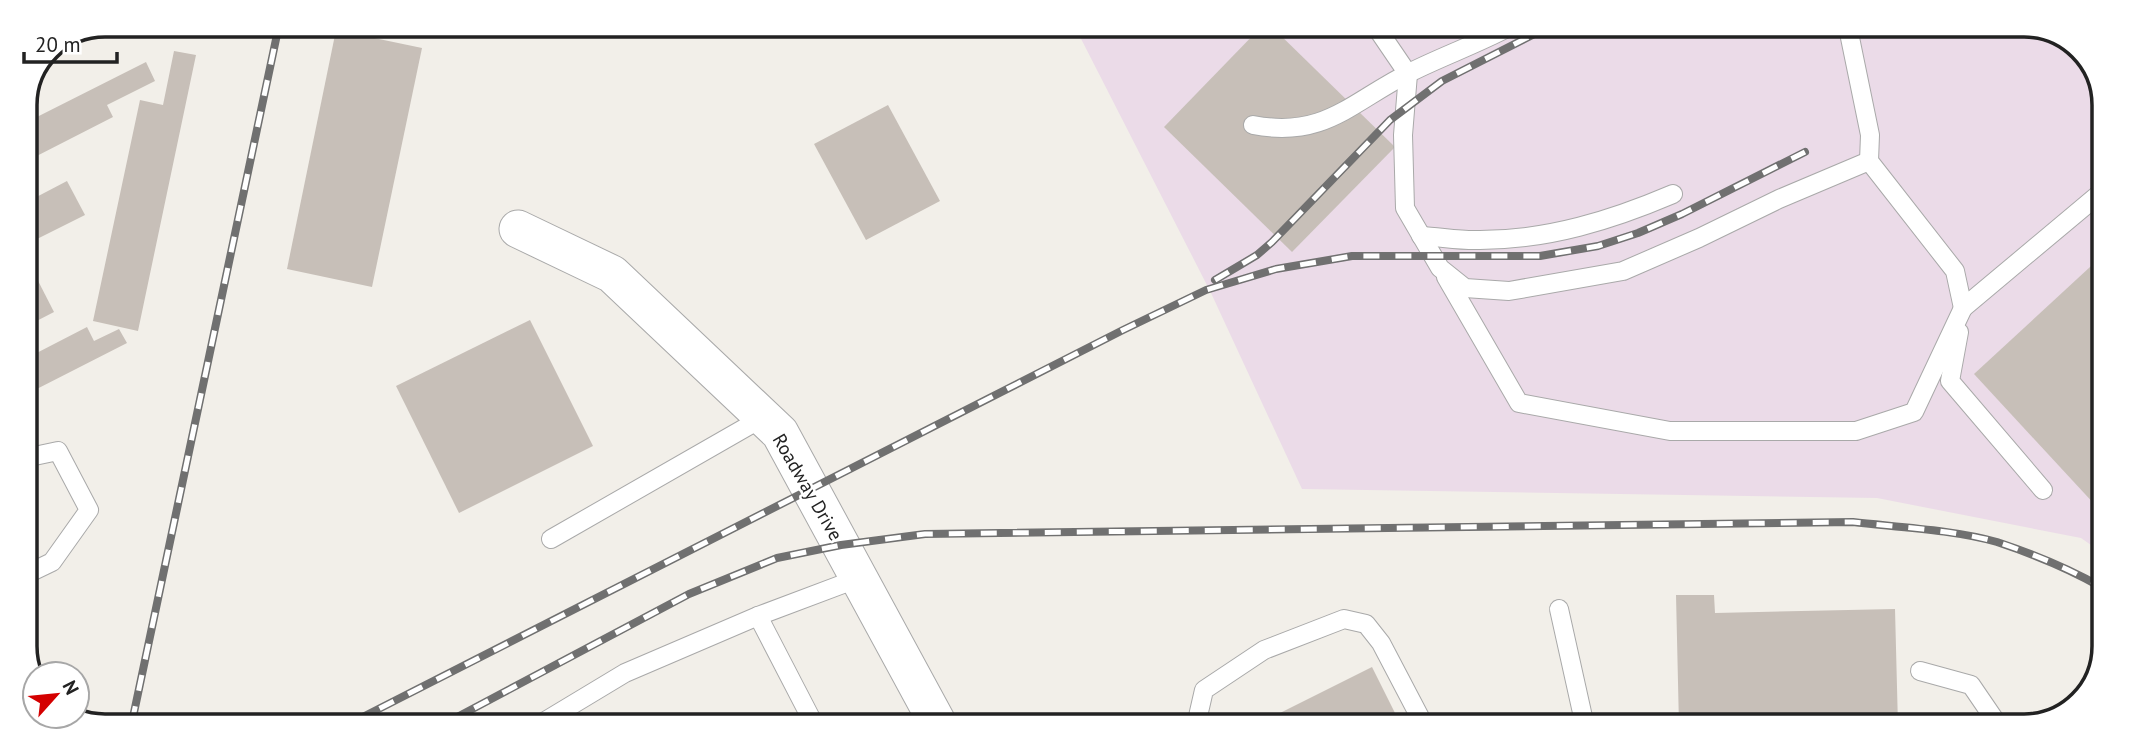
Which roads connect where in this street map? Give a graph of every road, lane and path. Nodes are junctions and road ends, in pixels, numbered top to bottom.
1 (1383, 37) edge
2 (1490, 37) edge
3 (1851, 37) edge
4 (1408, 74) junction
5 (1253, 125) dead end
6 (1869, 160) junction
7 (1673, 194) dead end
8 (2092, 200) edge
9 (518, 229) dead end
10 (1421, 236) junction
11 (1440, 268) junction
12 (1963, 308) junction
13 (764, 417) junction
14 (37, 455) edge
15 (2043, 490) dead end
16 (551, 539) dead end
17 (37, 569) edge
18 (859, 578) junction
19 (1559, 609) dead end
20 (758, 616) junction
21 (1920, 671) dead end
22 (557, 714) edge
23 (809, 714) edge
24 (933, 714) edge
25 (1199, 714) edge
26 (1418, 714) edge
27 (1583, 714) edge
28 (1991, 714) edge

1 - 4 lane
2 - 4 lane
3 - 6 lane
4 - 5 lane
4 - 10 lane
6 - 11 lane
6 - 12 lane
7 - 10 lane
8 - 12 lane
9 - 13 street, Roadway Drive
10 - 11 lane
11 - 12 lane
12 - 15 lane
13 - 16 lane
13 - 18 street, Roadway Drive
14 - 17 lane
18 - 20 lane
18 - 24 street, Roadway Drive
19 - 27 lane
20 - 22 lane
20 - 23 lane
21 - 28 lane
25 - 26 lane

